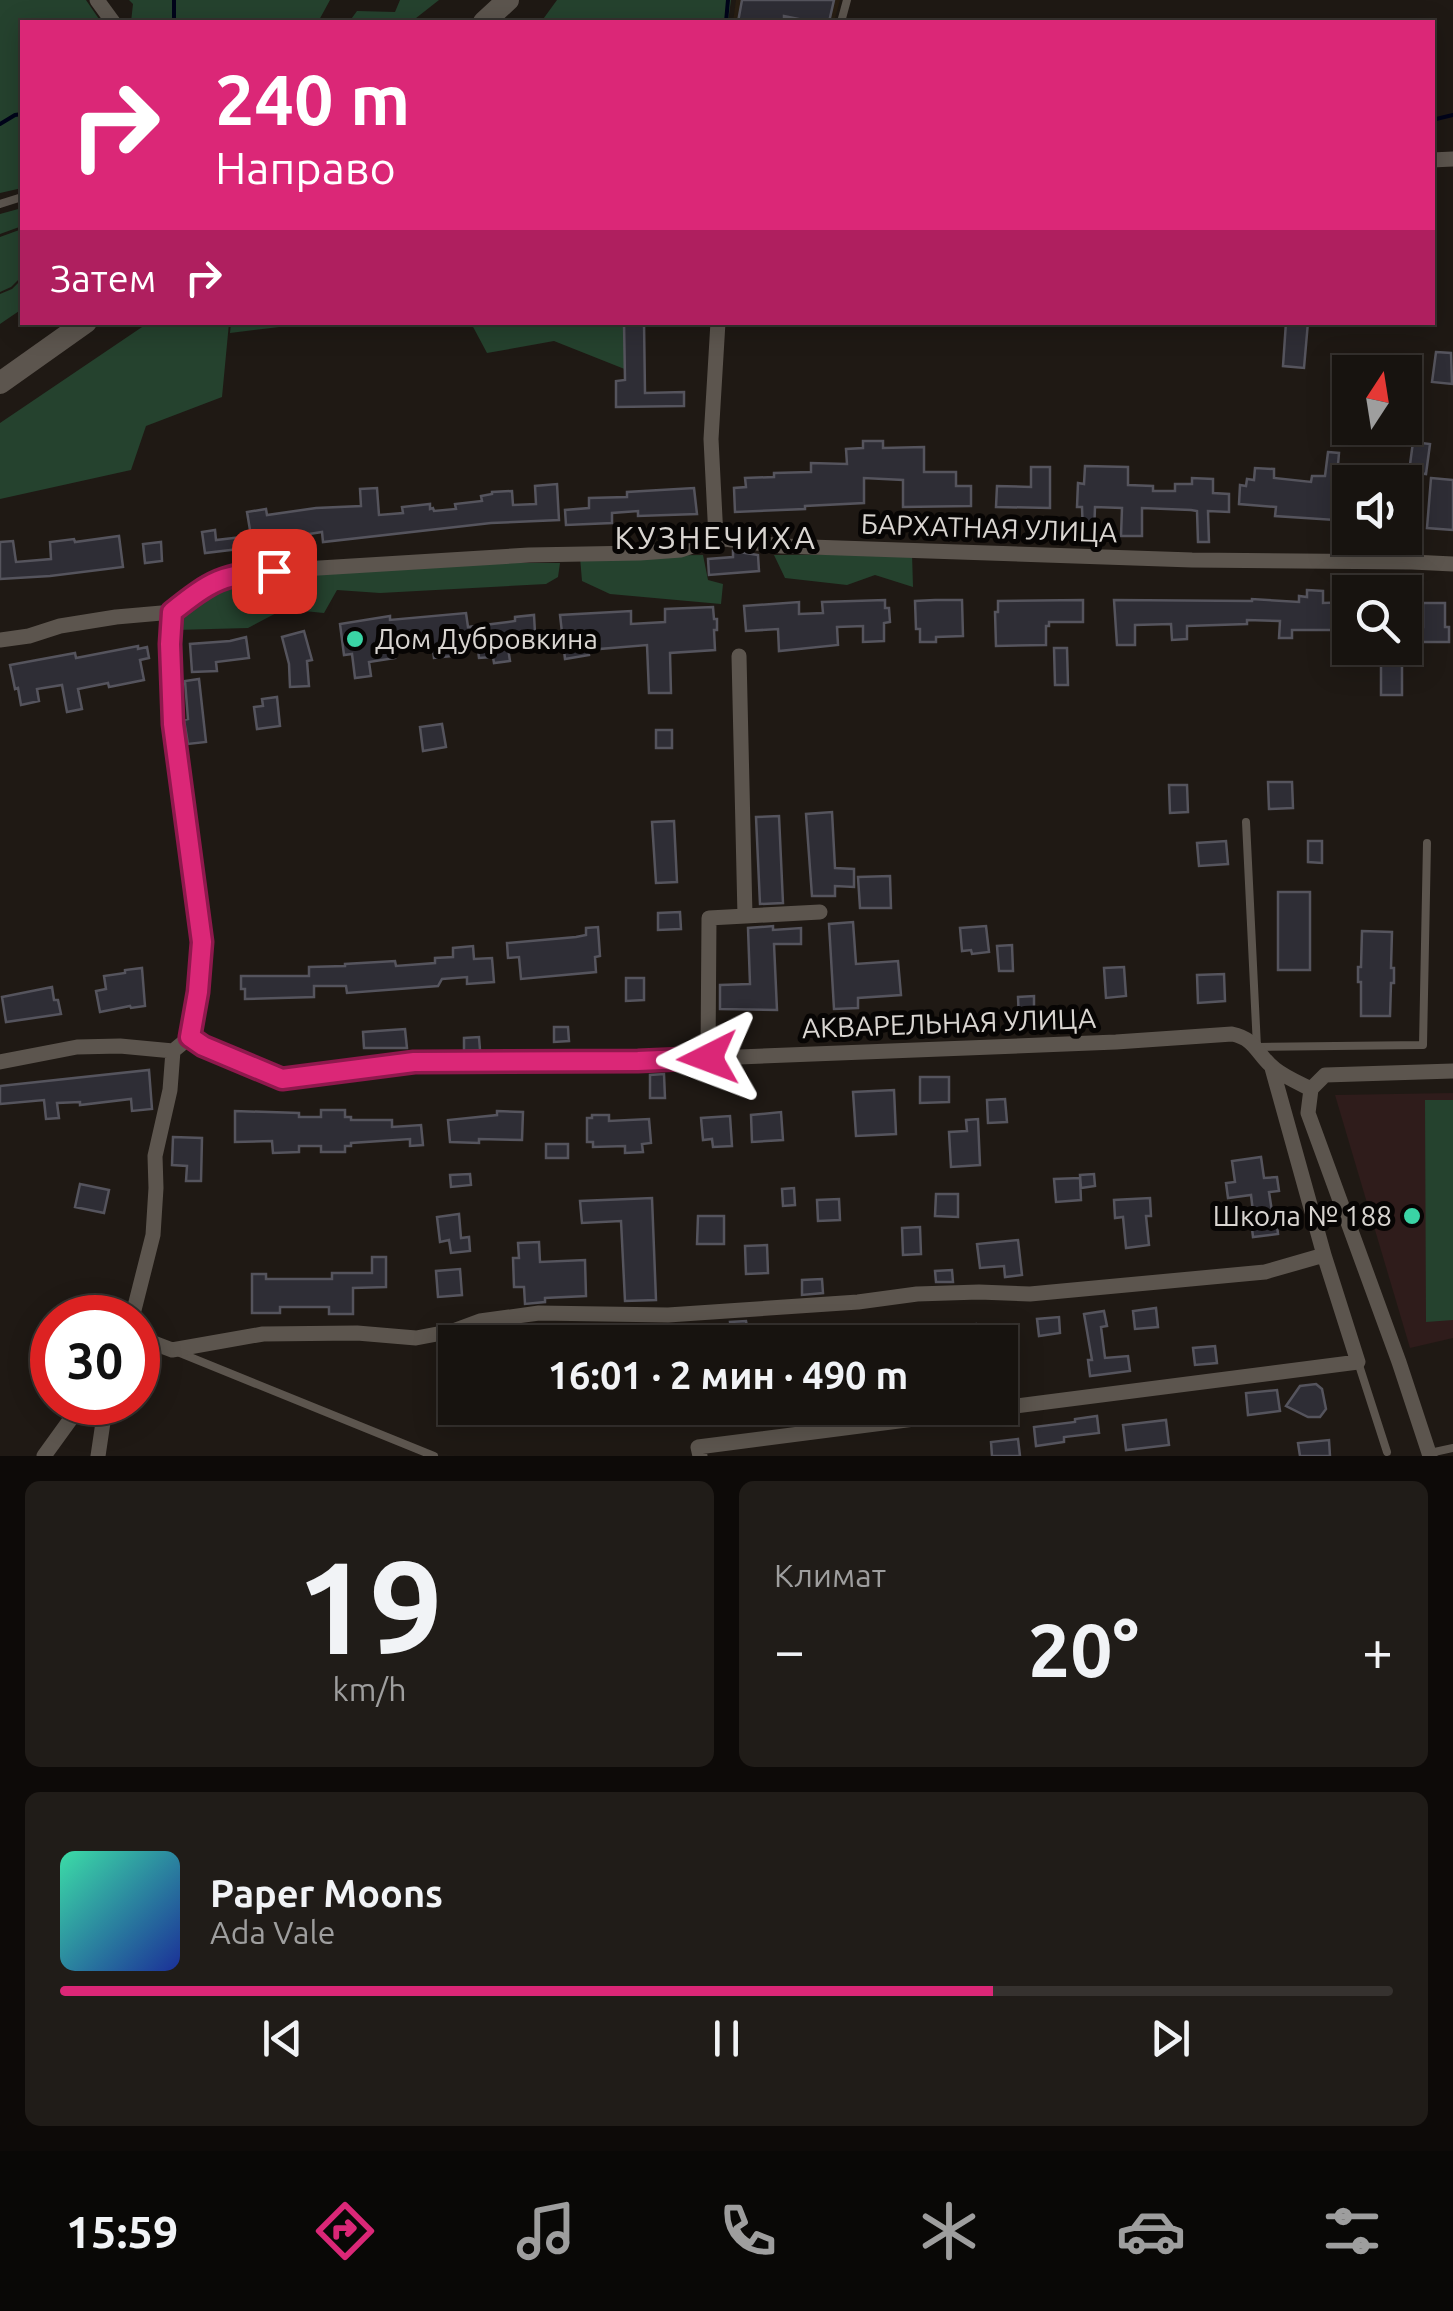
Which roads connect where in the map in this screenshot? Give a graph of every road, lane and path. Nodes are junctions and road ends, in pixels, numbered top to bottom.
1 (508, 0) edge
2 (486, 20) edge
3 (82, 325) edge
4 (718, 325) edge
5 (0, 383) edge
6 (716, 538) junction
7 (1453, 564) edge
8 (172, 612) junction
9 (0, 640) edge
10 (740, 656) dead end
11 (1246, 822) dead end
12 (1427, 843) dead end
13 (820, 912) dead end
14 (746, 916) junction
15 (190, 1037) junction
16 (1256, 1047) junction
17 (173, 1052) junction
18 (708, 1058) junction
19 (0, 1062) edge
20 (1272, 1068) junction
21 (1453, 1071) edge
22 (1310, 1089) junction
23 (1324, 1255) junction
24 (138, 1295) edge
25 (160, 1345) edge
26 (172, 1350) junction
27 (1358, 1362) junction
28 (66, 1425) edge
29 (103, 1425) edge
30 (1453, 1448) edge
31 (1387, 1452) dead end
32 (1430, 1455) edge
33 (44, 1456) edge
34 (98, 1456) edge
35 (434, 1456) edge
36 (700, 1456) edge

1 - 2 main road
3 - 5 main road
4 - 6 street
6 - 7 street, БАРХАТНАЯ УЛИЦА
6 - 8 street, БАРХАТНАЯ УЛИЦА
8 - 9 street, БАРХАТНАЯ УЛИЦА
8 - 15 street
10 - 14 street
11 - 16 lane
12 - 16 lane
13 - 14 street
14 - 18 street
15 - 17 street
15 - 18 street, АКВАРЕЛЬНАЯ УЛИЦА
16 - 18 street, АКВАРЕЛЬНАЯ УЛИЦА
16 - 20 street
17 - 19 street
17 - 24 street
20 - 22 street
20 - 23 street
21 - 22 street
22 - 32 street
23 - 26 street
23 - 27 street
25 - 26 street
26 - 35 lane
27 - 31 lane
27 - 36 street
28 - 33 street
29 - 34 street
30 - 32 lane

